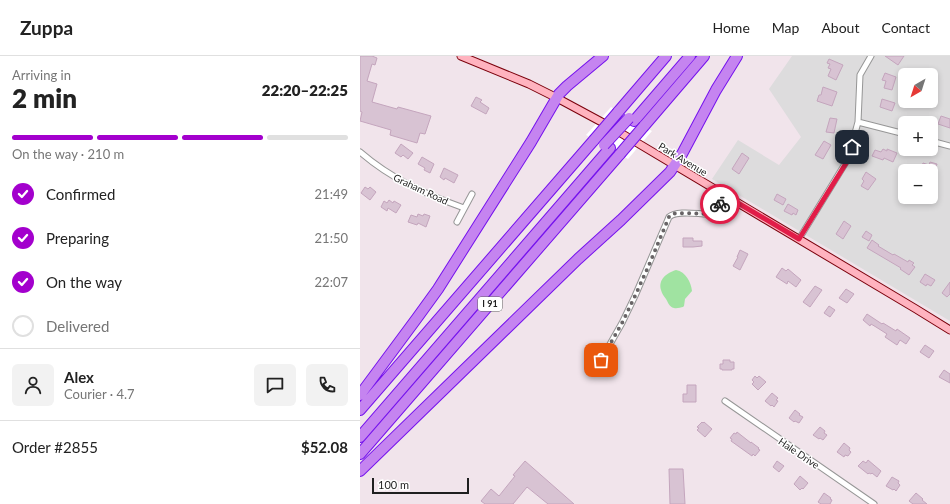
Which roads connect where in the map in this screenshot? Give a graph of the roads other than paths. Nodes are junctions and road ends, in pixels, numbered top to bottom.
1 (461, 56) edge
2 (603, 56) edge
3 (666, 56) edge
4 (681, 56) edge
5 (690, 56) edge
6 (704, 56) edge
7 (737, 56) edge
8 (871, 56) edge
9 (557, 98) junction
10 (631, 119) junction
11 (858, 122) junction
12 (898, 132) edge
13 (938, 143) edge
14 (950, 146) edge
15 (607, 147) junction
16 (360, 152) edge
17 (675, 166) junction
18 (472, 194) dead end
19 (726, 196) junction
20 (464, 208) junction
21 (457, 222) dead end
22 (799, 239) junction
23 (950, 330) edge
24 (601, 360) dead end
25 (360, 395) edge
26 (725, 401) dead end
27 (360, 410) edge
28 (360, 428) edge
29 (360, 437) edge
30 (360, 454) edge
31 (360, 471) edge
32 (874, 504) edge

1 - 9 main road, Park Avenue
2 - 9 highway
3 - 27 highway, bridge
4 - 10 highway
5 - 10 highway
6 - 30 highway, I 91, bridge
7 - 17 highway
8 - 11 street
9 - 17 main road, Park Avenue
9 - 25 highway
10 - 15 highway, bridge
11 - 12 street
11 - 22 street
13 - 14 street
15 - 28 highway
15 - 29 highway
16 - 20 street, Graham Road
17 - 19 main road, Park Avenue
17 - 31 highway
18 - 20 street
19 - 22 main road, Park Avenue
19 - 24 street
20 - 21 street
22 - 23 main road, Park Avenue
26 - 32 street, Hale Drive

